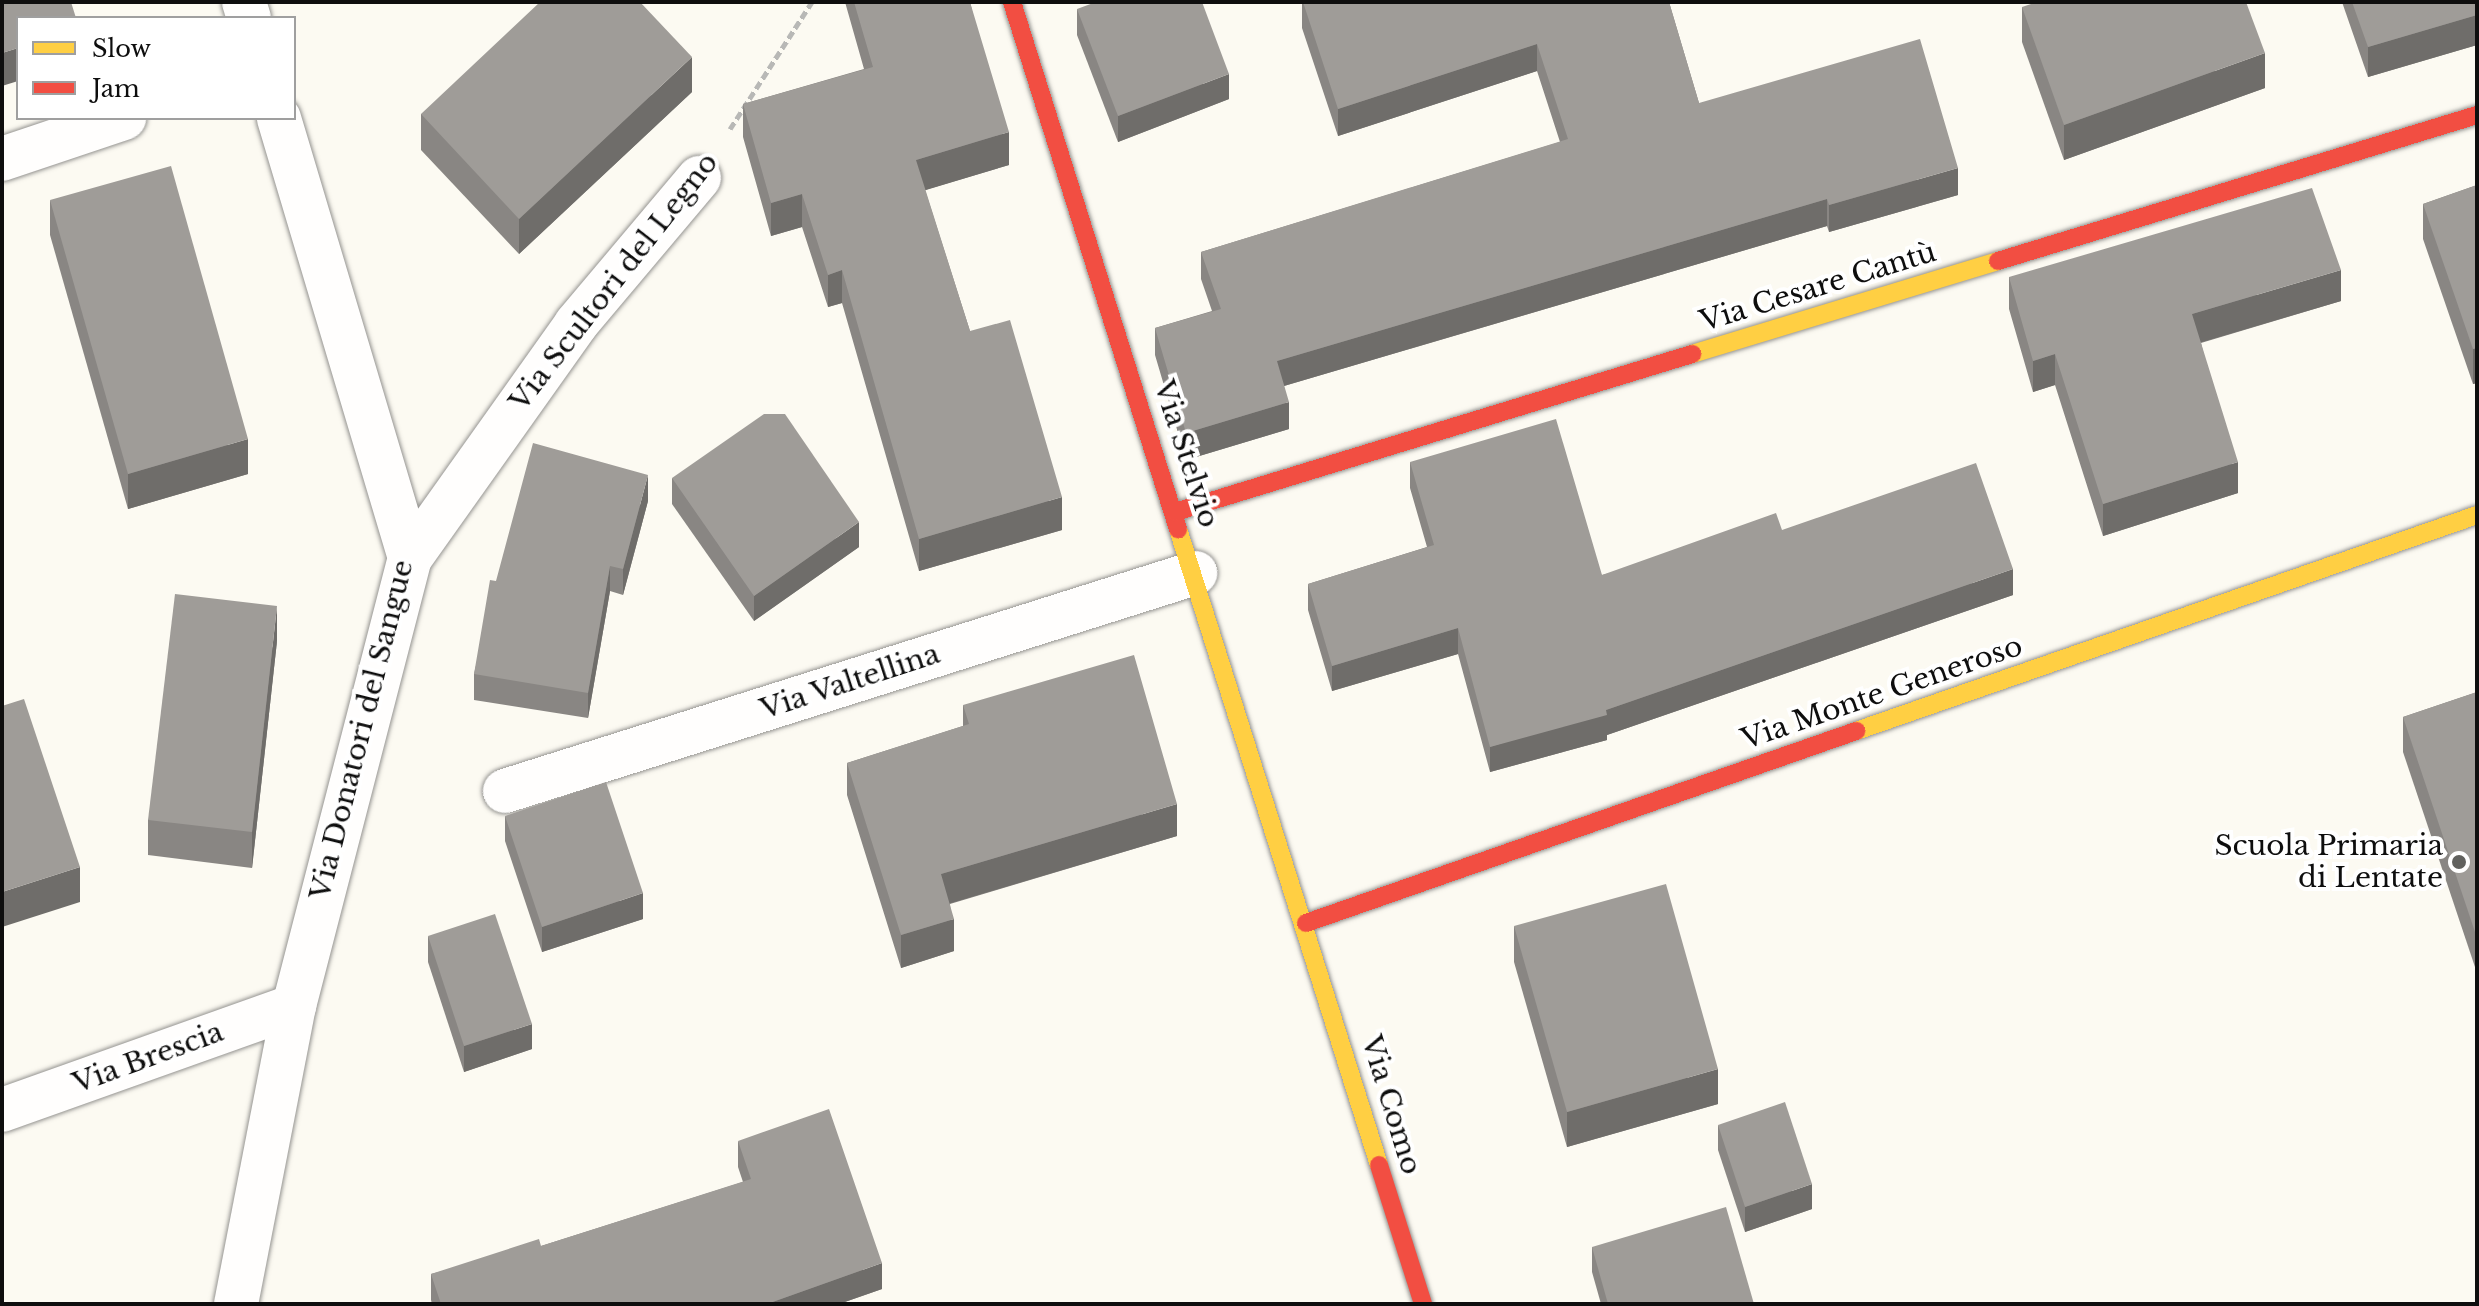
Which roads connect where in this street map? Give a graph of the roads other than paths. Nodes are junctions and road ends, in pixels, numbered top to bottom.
1 (1012, 2) edge
2 (2477, 115) edge
3 (118, 120) edge
4 (280, 120) edge
5 (2, 159) edge
6 (699, 178) road end
7 (1175, 512) junction
8 (2477, 515) edge
9 (410, 558) junction
10 (1195, 573) junction
11 (505, 791) dead end
12 (1306, 923) junction
13 (294, 1006) junction
14 (2, 1110) edge
15 (1420, 1303) edge
16 (236, 1304) edge

1 - 7 street, Via Stelvio
2 - 7 street, Via Cesare Cantù
3 - 5 street
4 - 9 street, Via Donatori del Sangue
6 - 9 street, Via Scultori del Legno
7 - 10 street, Via Stelvio
8 - 12 street, Via Monte Generoso
9 - 13 street, Via Donatori del Sangue
10 - 11 street, Via Valtellina
10 - 12 street, Via Stelvio
12 - 15 street, Via Como
13 - 14 street, Via Brescia
13 - 16 street, Via Donatori del Sangue

